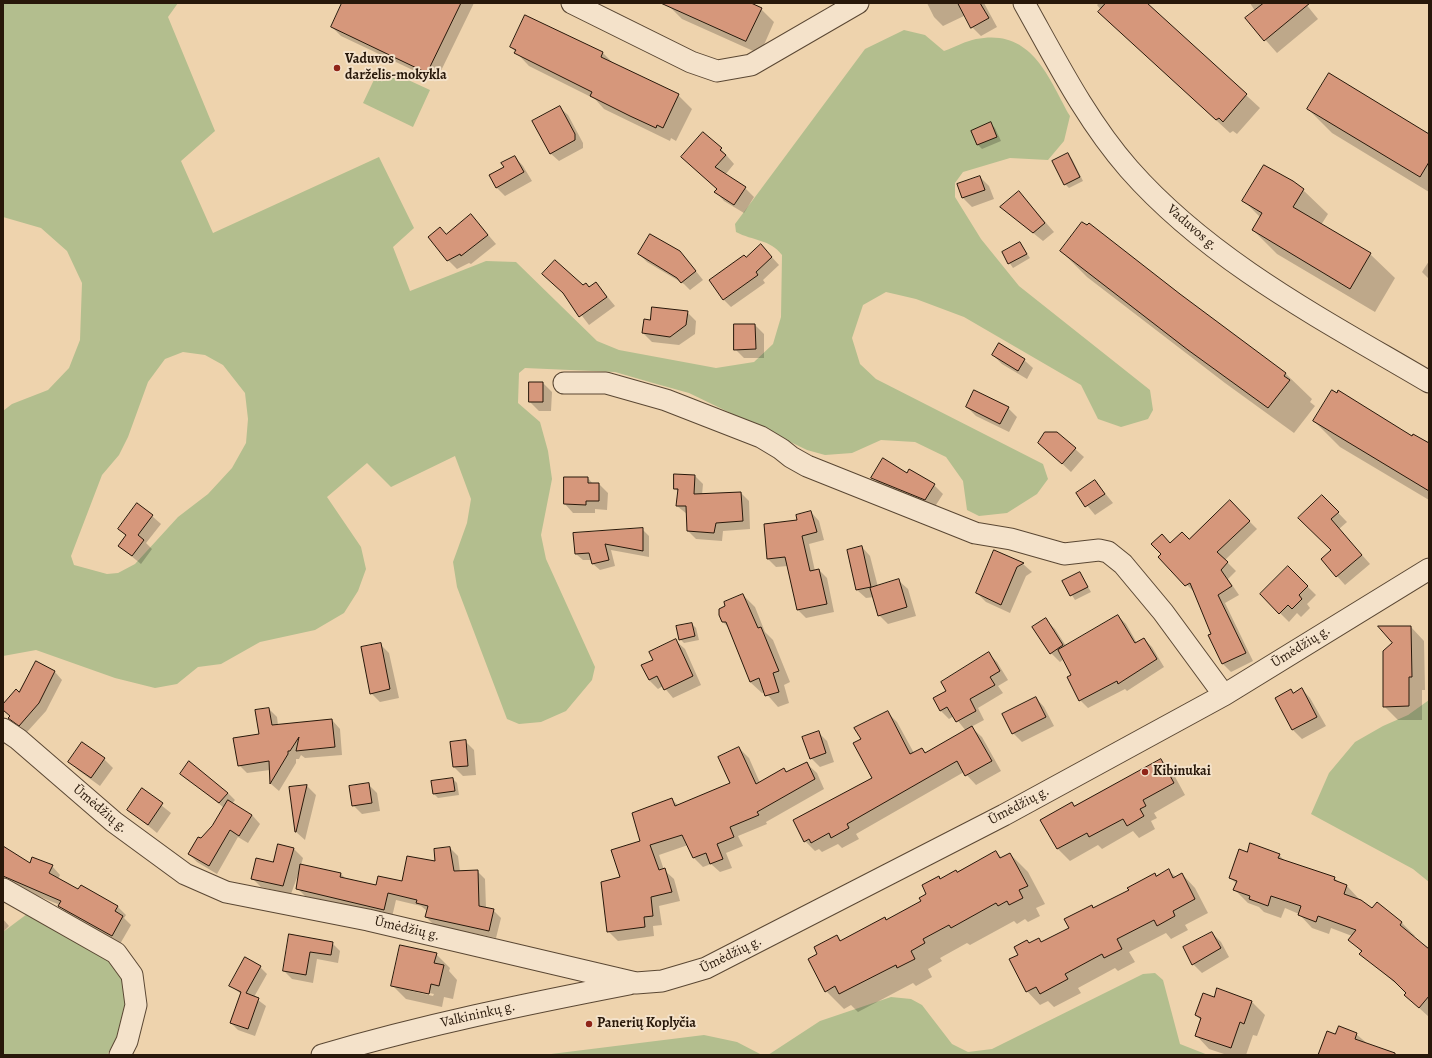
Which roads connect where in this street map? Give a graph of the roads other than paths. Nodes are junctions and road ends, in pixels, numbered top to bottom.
1 (572, 3) edge
2 (858, 3) edge
3 (1024, 3) edge
4 (1429, 382) edge
5 (564, 383) dead end
6 (1429, 569) edge
7 (1224, 694) junction
8 (3, 729) edge
9 (3, 889) edge
10 (636, 983) junction
11 (120, 1055) edge
12 (322, 1055) edge

1 - 2 street
3 - 4 street, Vaduvos g.
5 - 7 street
6 - 7 street, Ūmėdžių g.
7 - 10 street, Ūmėdžių g.
8 - 10 street, Ūmėdžių g.
9 - 11 street
10 - 12 street, Valkininkų g.

